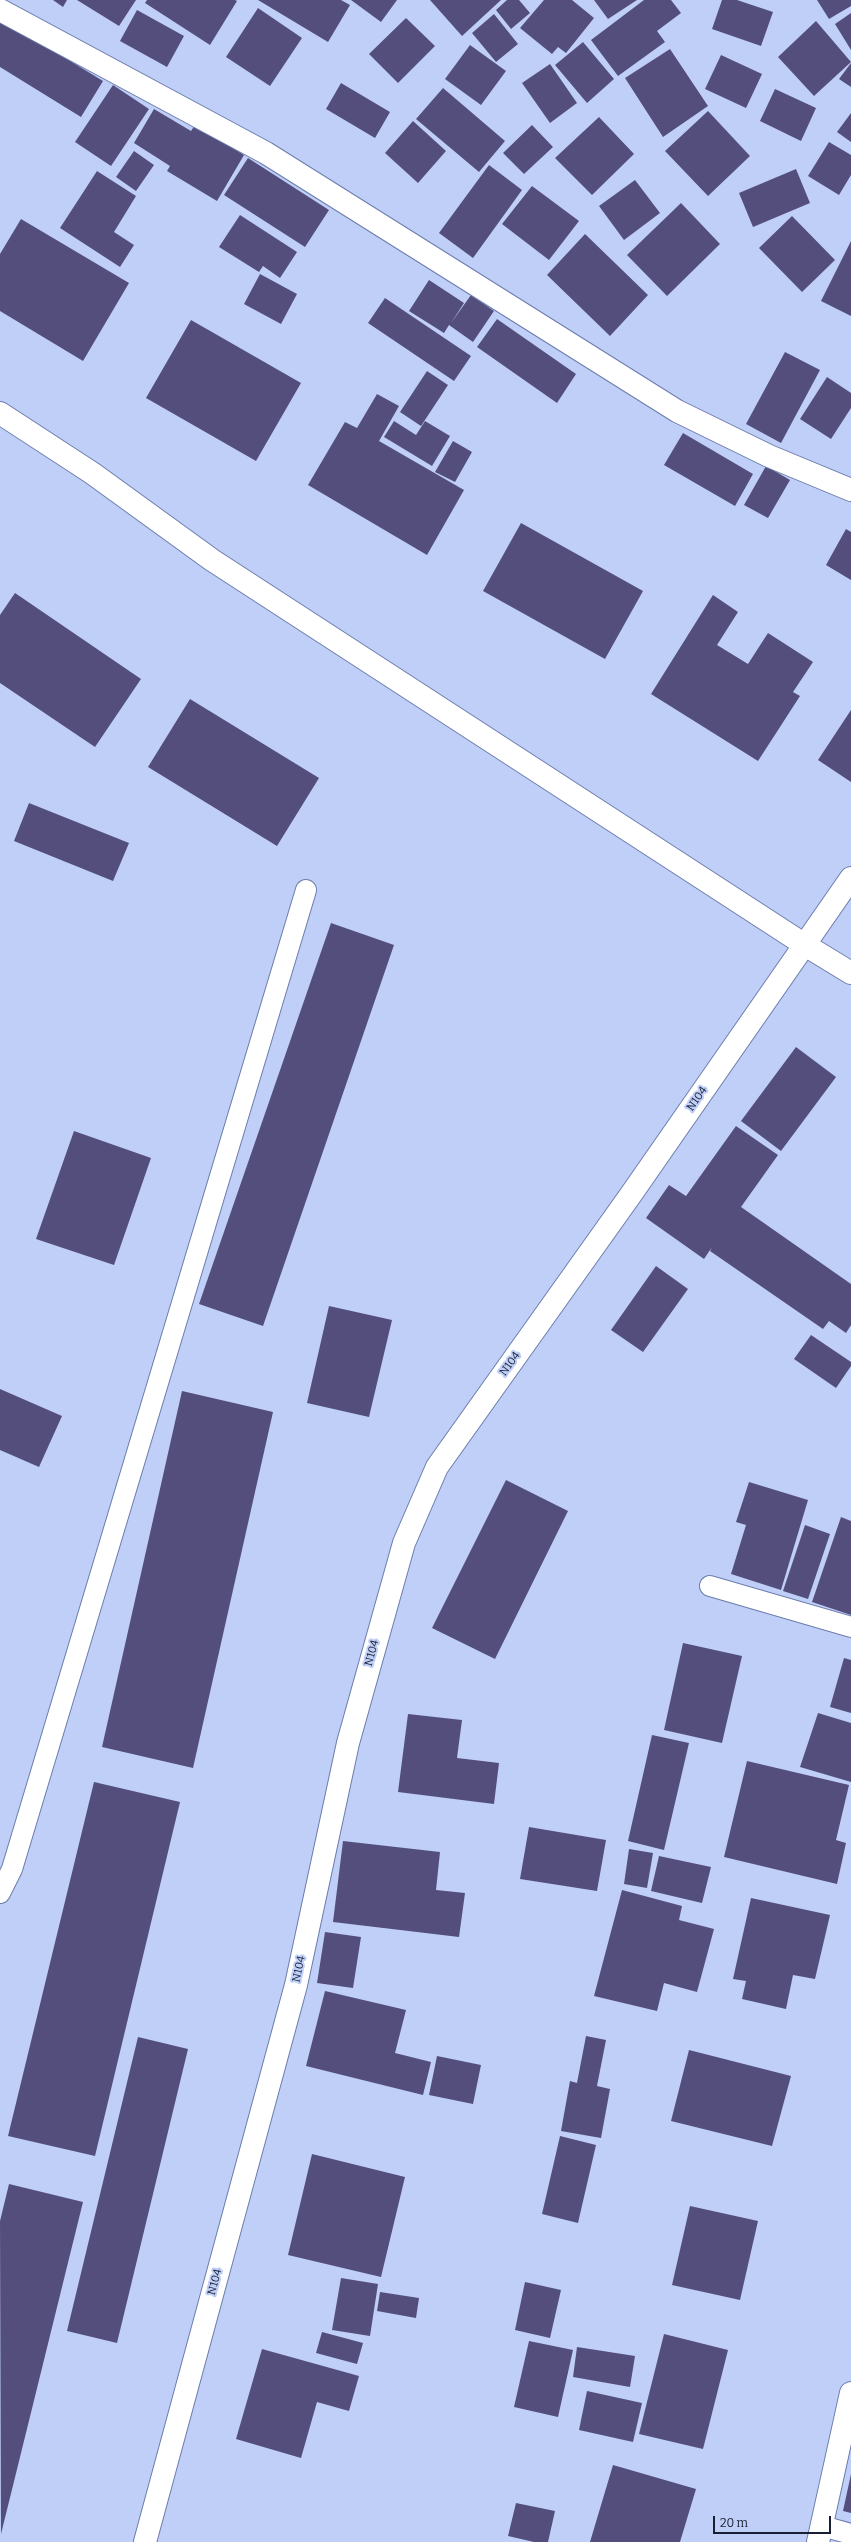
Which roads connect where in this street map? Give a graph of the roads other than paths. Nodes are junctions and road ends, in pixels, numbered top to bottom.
1 (0, 10) edge
2 (0, 413) edge
3 (851, 490) edge
4 (851, 878) edge
5 (306, 890) dead end
6 (805, 945) junction
7 (851, 973) edge
8 (710, 1586) dead end
9 (851, 1627) edge
10 (0, 1893) edge
11 (851, 2393) edge
12 (820, 2534) edge
13 (851, 2534) edge
14 (145, 2542) edge

1 - 3 street
2 - 6 street
4 - 6 street, N104 / N104
5 - 10 lane
6 - 7 street
6 - 14 street, N104 / N104
8 - 9 lane
11 - 12 street
12 - 13 lane

